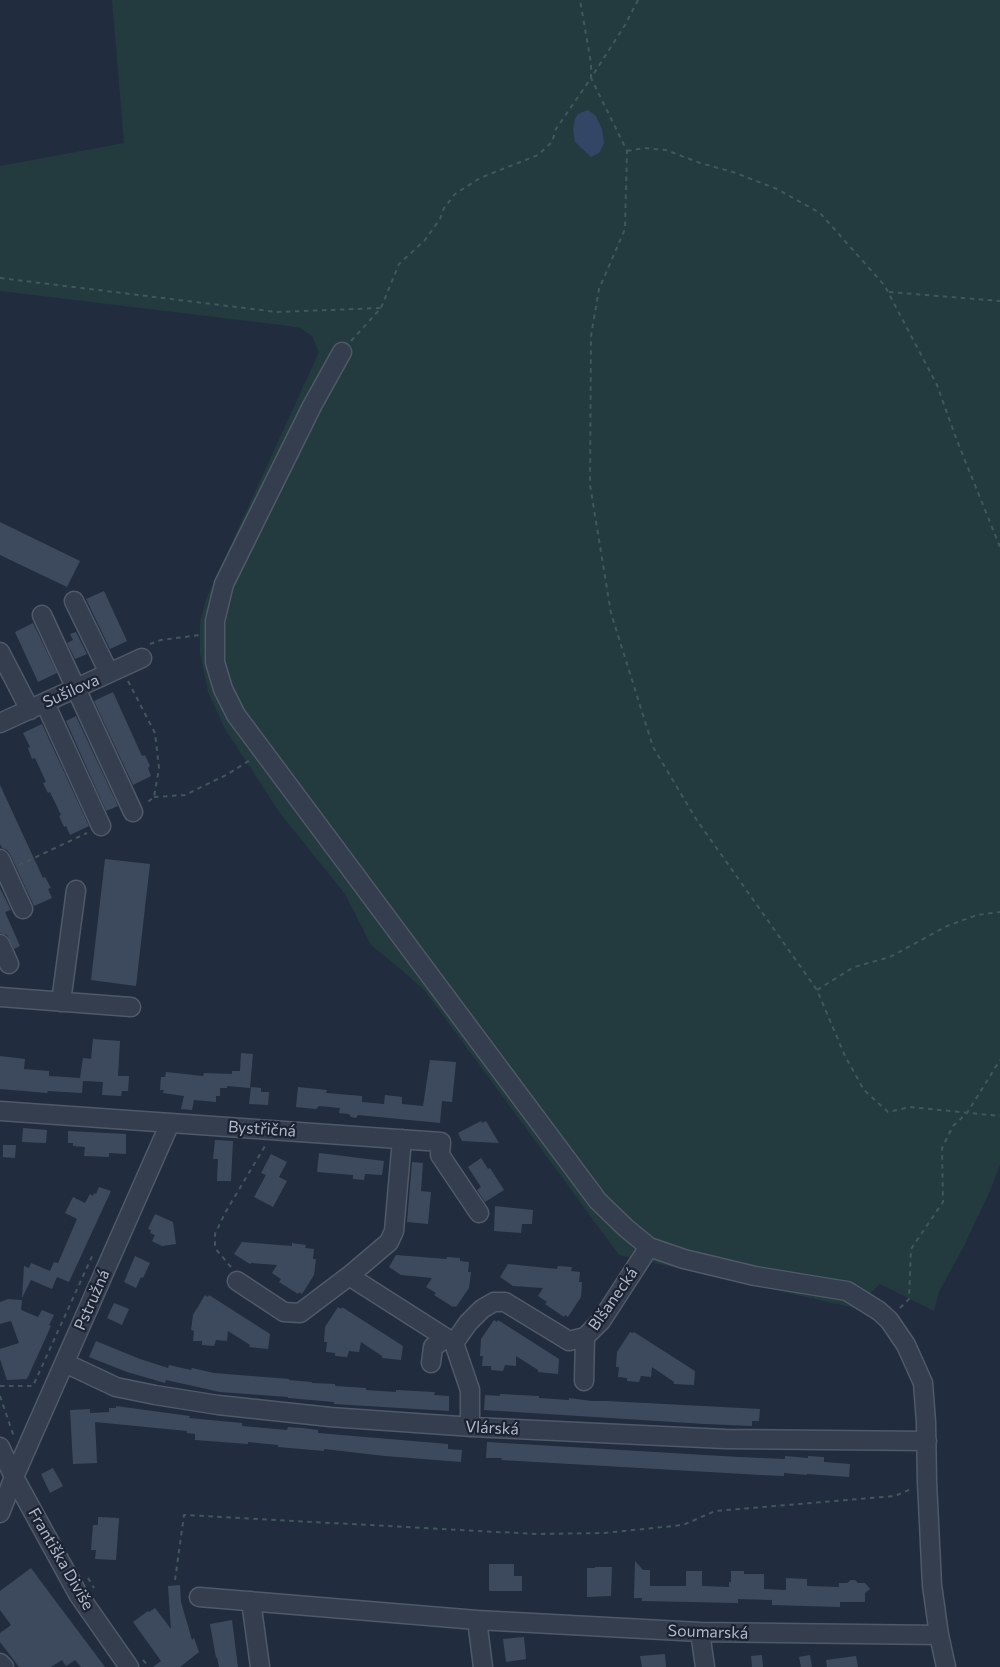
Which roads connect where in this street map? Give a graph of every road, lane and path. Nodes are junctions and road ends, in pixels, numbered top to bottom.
1 (580, 0) edge
2 (638, 0) edge
3 (591, 78) junction
4 (627, 151) junction
5 (0, 278) edge
6 (888, 292) junction
7 (1000, 301) edge
8 (381, 308) junction
9 (342, 352) joint
10 (1000, 547) edge
11 (74, 601) dead end
12 (42, 615) dead end
13 (215, 634) junction
14 (0, 652) edge
15 (142, 658) joint
16 (115, 671) junction
17 (75, 689) junction
18 (37, 706) junction
19 (0, 723) edge
20 (263, 752) junction
21 (154, 797) junction
22 (133, 812) joint
23 (101, 826) joint
24 (3, 865) edge
25 (76, 890) dead end
26 (23, 909) dead end
27 (1000, 912) edge
28 (0, 944) edge
29 (9, 963) dead end
30 (817, 990) junction
31 (0, 997) edge
32 (61, 1002) junction
33 (131, 1007) dead end
34 (1000, 1060) edge
35 (0, 1111) edge
36 (967, 1113) junction
37 (1000, 1116) edge
38 (170, 1123) junction
39 (275, 1130) junction
40 (402, 1139) junction
41 (479, 1213) dead end
42 (97, 1246) dead end
43 (649, 1247) junction
44 (349, 1276) junction
45 (237, 1281) joint
46 (889, 1320) junction
47 (585, 1337) junction
48 (450, 1341) junction
49 (64, 1363) junction
50 (431, 1364) dead end
51 (584, 1381) dead end
52 (0, 1386) edge
53 (0, 1396) edge
54 (470, 1427) junction
55 (927, 1441) junction
56 (0, 1447) edge
57 (22, 1459) junction
58 (14, 1477) junction
59 (927, 1482) junction
60 (0, 1513) edge
61 (84, 1570) dead end
62 (175, 1580) dead end
63 (95, 1589) dead end
64 (199, 1597) dead end
65 (251, 1601) junction
66 (477, 1620) junction
67 (700, 1632) junction
68 (939, 1635) junction
69 (0, 1663) edge
70 (136, 1663) edge
71 (4, 1667) edge
72 (149, 1667) edge
73 (260, 1667) edge
74 (483, 1667) edge
75 (705, 1667) edge
76 (946, 1667) edge

1 - 3 path
2 - 3 path
3 - 4 path
3 - 8 path
4 - 6 path
4 - 30 path
5 - 8 path
6 - 7 path
6 - 10 path
8 - 9 path
9 - 13 street
11 - 16 street
12 - 17 street
13 - 15 path
13 - 20 street
14 - 18 street
15 - 16 street, Sušilova
16 - 17 street, Sušilova
16 - 21 path
17 - 18 street, Sušilova
17 - 22 street
18 - 19 street, Sušilova
18 - 23 street
20 - 21 path
20 - 43 street
21 - 22 path
23 - 24 path
24 - 26 street
25 - 32 street
27 - 30 path
28 - 29 street
30 - 36 path
31 - 32 street
32 - 33 street
34 - 36 path
35 - 38 street, Bystřičná
36 - 37 path
36 - 46 path
38 - 39 street, Bystřičná
38 - 49 street, Pstružná
39 - 40 street, Bystřičná
39 - 45 path
40 - 41 street, Bystřičná
40 - 44 street
42 - 52 path
43 - 46 street
43 - 47 street, Blšanecká
44 - 45 street
44 - 48 street
46 - 55 street
47 - 48 street, Blšanecká
47 - 51 street
48 - 50 street, Blšanecká
48 - 54 street
49 - 54 street, Vlárská
49 - 57 street, Pstružná
53 - 57 path
54 - 55 street, Vlárská
55 - 59 street
56 - 58 street, Františka Diviše
57 - 58 street, Pstružná
58 - 60 street, Pstružná
58 - 70 street, Františka Diviše
59 - 62 path
59 - 68 street
61 - 63 path
64 - 65 street, Soumarská
65 - 66 street, Soumarská
65 - 73 street
66 - 67 street, Soumarská
66 - 74 street
67 - 68 street, Soumarská
67 - 75 street
68 - 76 street
69 - 71 street
70 - 72 path

